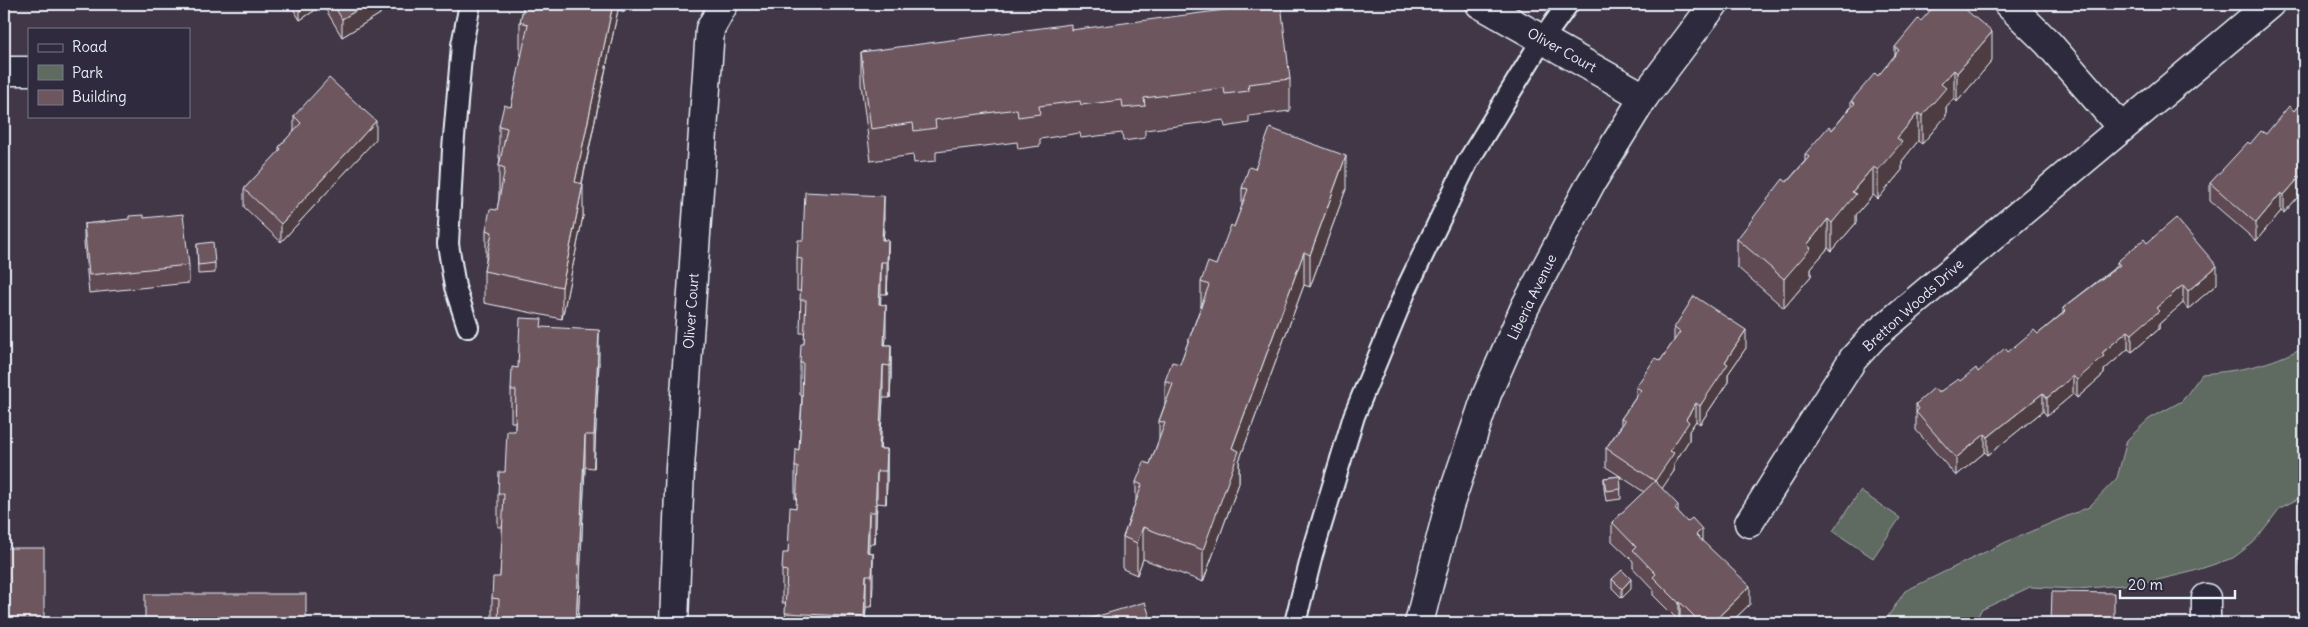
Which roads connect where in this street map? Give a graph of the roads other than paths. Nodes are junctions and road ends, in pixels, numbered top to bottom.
1 (470, 4) edge
2 (724, 4) edge
3 (1480, 4) edge
4 (1568, 4) edge
5 (1714, 4) edge
6 (2008, 4) edge
7 (2270, 4) edge
8 (1542, 40) junction
9 (4, 71) edge
10 (28, 71) edge
11 (1644, 97) junction
12 (2122, 128) junction
13 (468, 327) dead end
14 (1749, 523) dead end
15 (674, 623) edge
16 (1295, 623) edge
17 (1419, 623) edge

1 - 13 lane
2 - 15 street, Oliver Court
3 - 8 street, Oliver Court
4 - 8 lane
5 - 11 street, Liberia Avenue
6 - 12 street
7 - 12 street, Bretton Woods Drive
8 - 11 street, Oliver Court
8 - 16 lane
9 - 10 street
11 - 17 street, Liberia Avenue
12 - 14 street, Bretton Woods Drive

